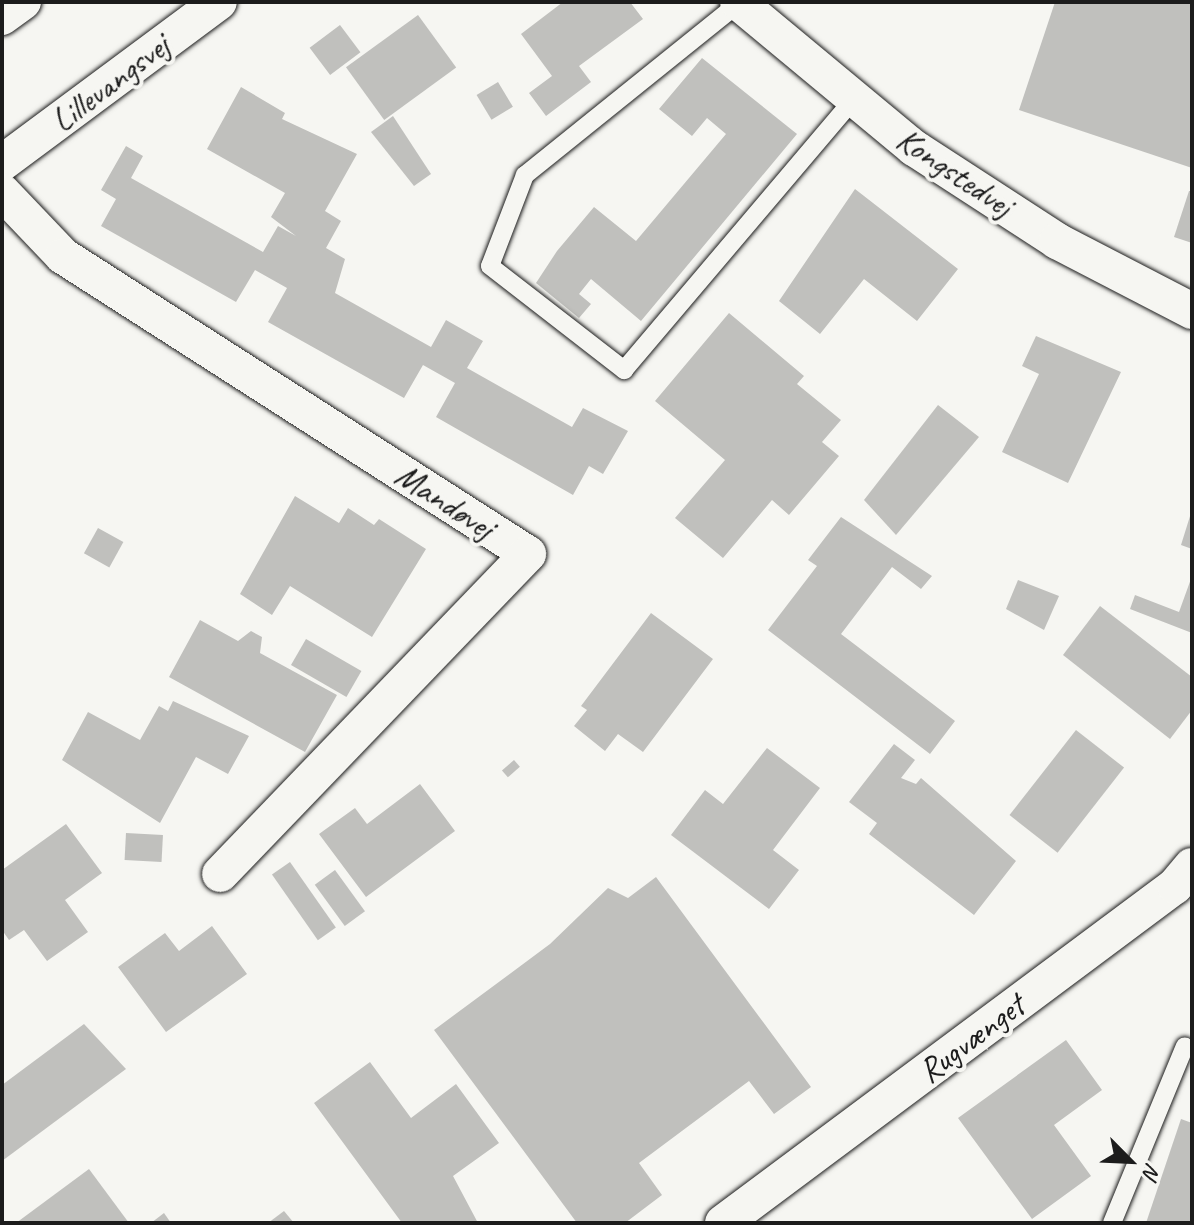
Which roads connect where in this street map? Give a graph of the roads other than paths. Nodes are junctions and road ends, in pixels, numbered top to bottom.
1 (23, 2) edge
2 (219, 2) edge
3 (739, 3) edge
4 (2, 17) edge
5 (854, 99) junction
6 (2, 163) edge
7 (2, 192) edge
8 (1192, 311) edge
9 (1192, 866) edge
10 (220, 874) dead end
11 (1185, 1046) dead end
12 (743, 1217) edge
13 (1112, 1223) edge

1 - 4 street
2 - 6 street, Lillevangsvej
3 - 5 street, Kongstedvej
3 - 5 lane
5 - 8 street, Kongstedvej
7 - 10 street, Mandøvej
9 - 12 street, Rugvænget
11 - 13 lane

